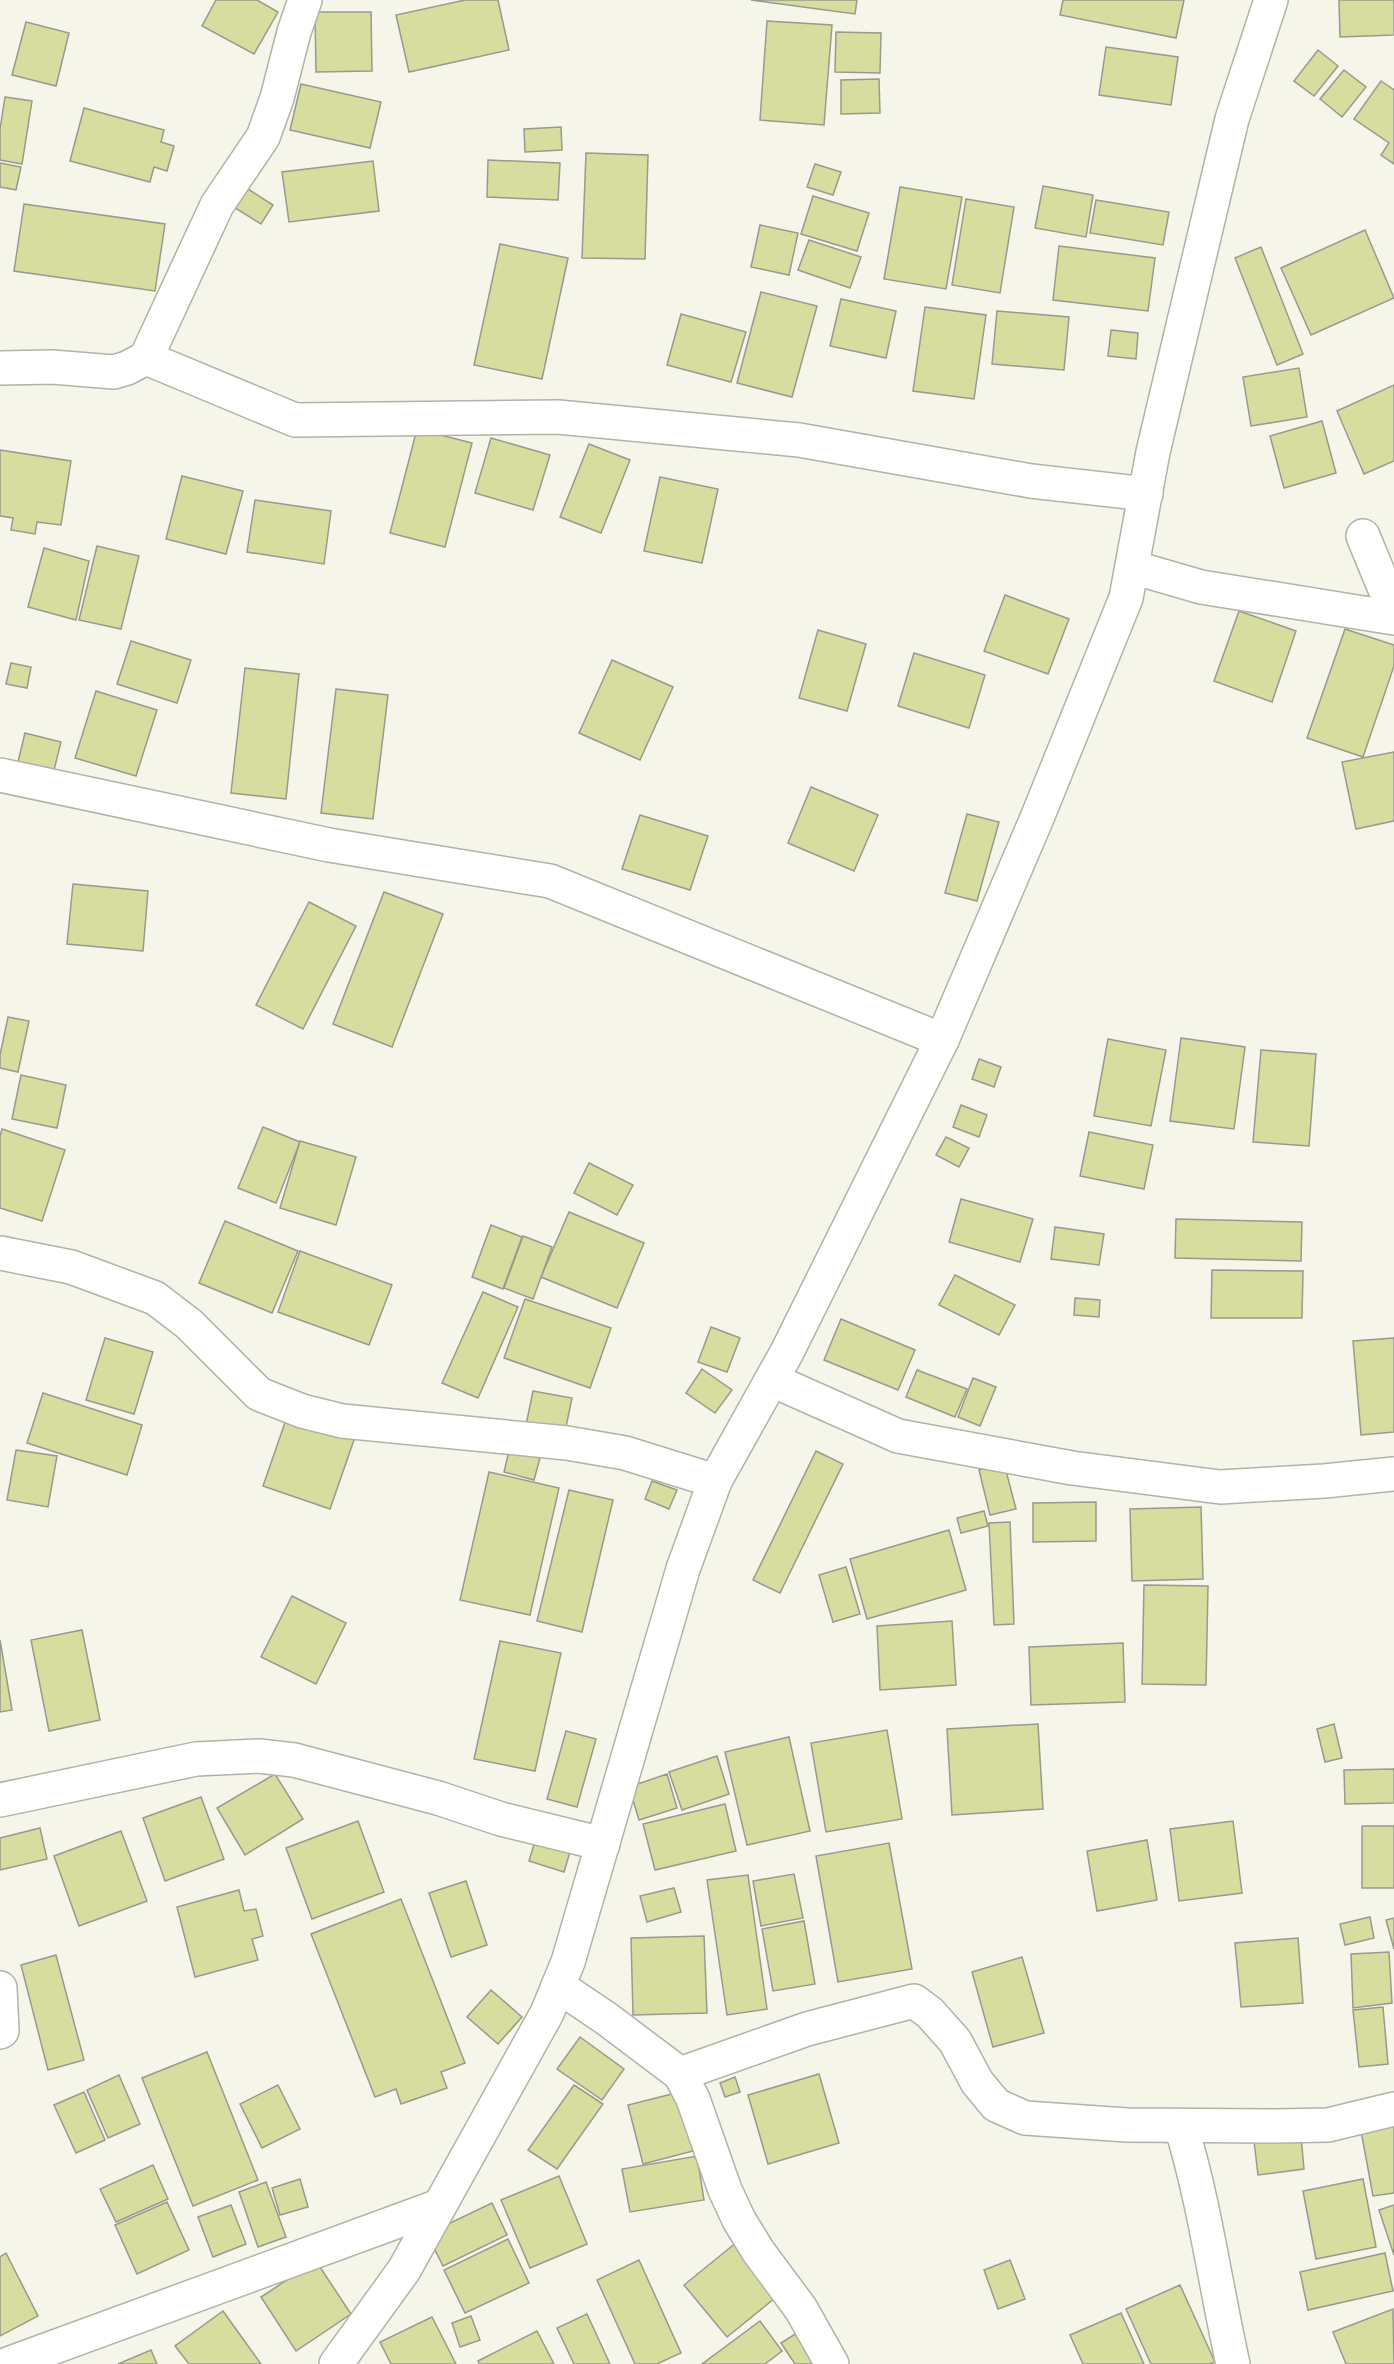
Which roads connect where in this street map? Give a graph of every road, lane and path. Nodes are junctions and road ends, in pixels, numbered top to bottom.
1 (305, 0) edge
2 (1271, 0) edge
3 (146, 358) junction
4 (0, 368) edge
5 (1146, 494) junction
6 (1363, 536) dead end
7 (1132, 567) junction
8 (1394, 610) edge
9 (1394, 618) edge
10 (0, 775) edge
11 (942, 1040) junction
12 (0, 1253) edge
13 (772, 1380) junction
14 (1394, 1474) edge
15 (715, 1481) junction
16 (0, 1800) edge
17 (603, 1844) junction
18 (558, 1986) junction
19 (0, 1988) edge
20 (0, 2032) edge
21 (680, 2074) junction
22 (1394, 2109) edge
23 (1181, 2126) junction
24 (439, 2206) junction
25 (347, 2358) edge
26 (8, 2364) edge
27 (832, 2364) edge
28 (1233, 2364) edge

1 - 3 street
2 - 5 street
3 - 4 street
3 - 5 street
5 - 7 street
6 - 8 street
7 - 9 street
7 - 11 street
10 - 11 street
11 - 13 street
12 - 15 street
13 - 14 street
13 - 15 street
15 - 17 street
16 - 17 street
17 - 18 street
18 - 21 street
18 - 24 street
19 - 20 street
21 - 23 street
21 - 27 street
22 - 23 street
23 - 28 street
24 - 25 street
24 - 26 street

